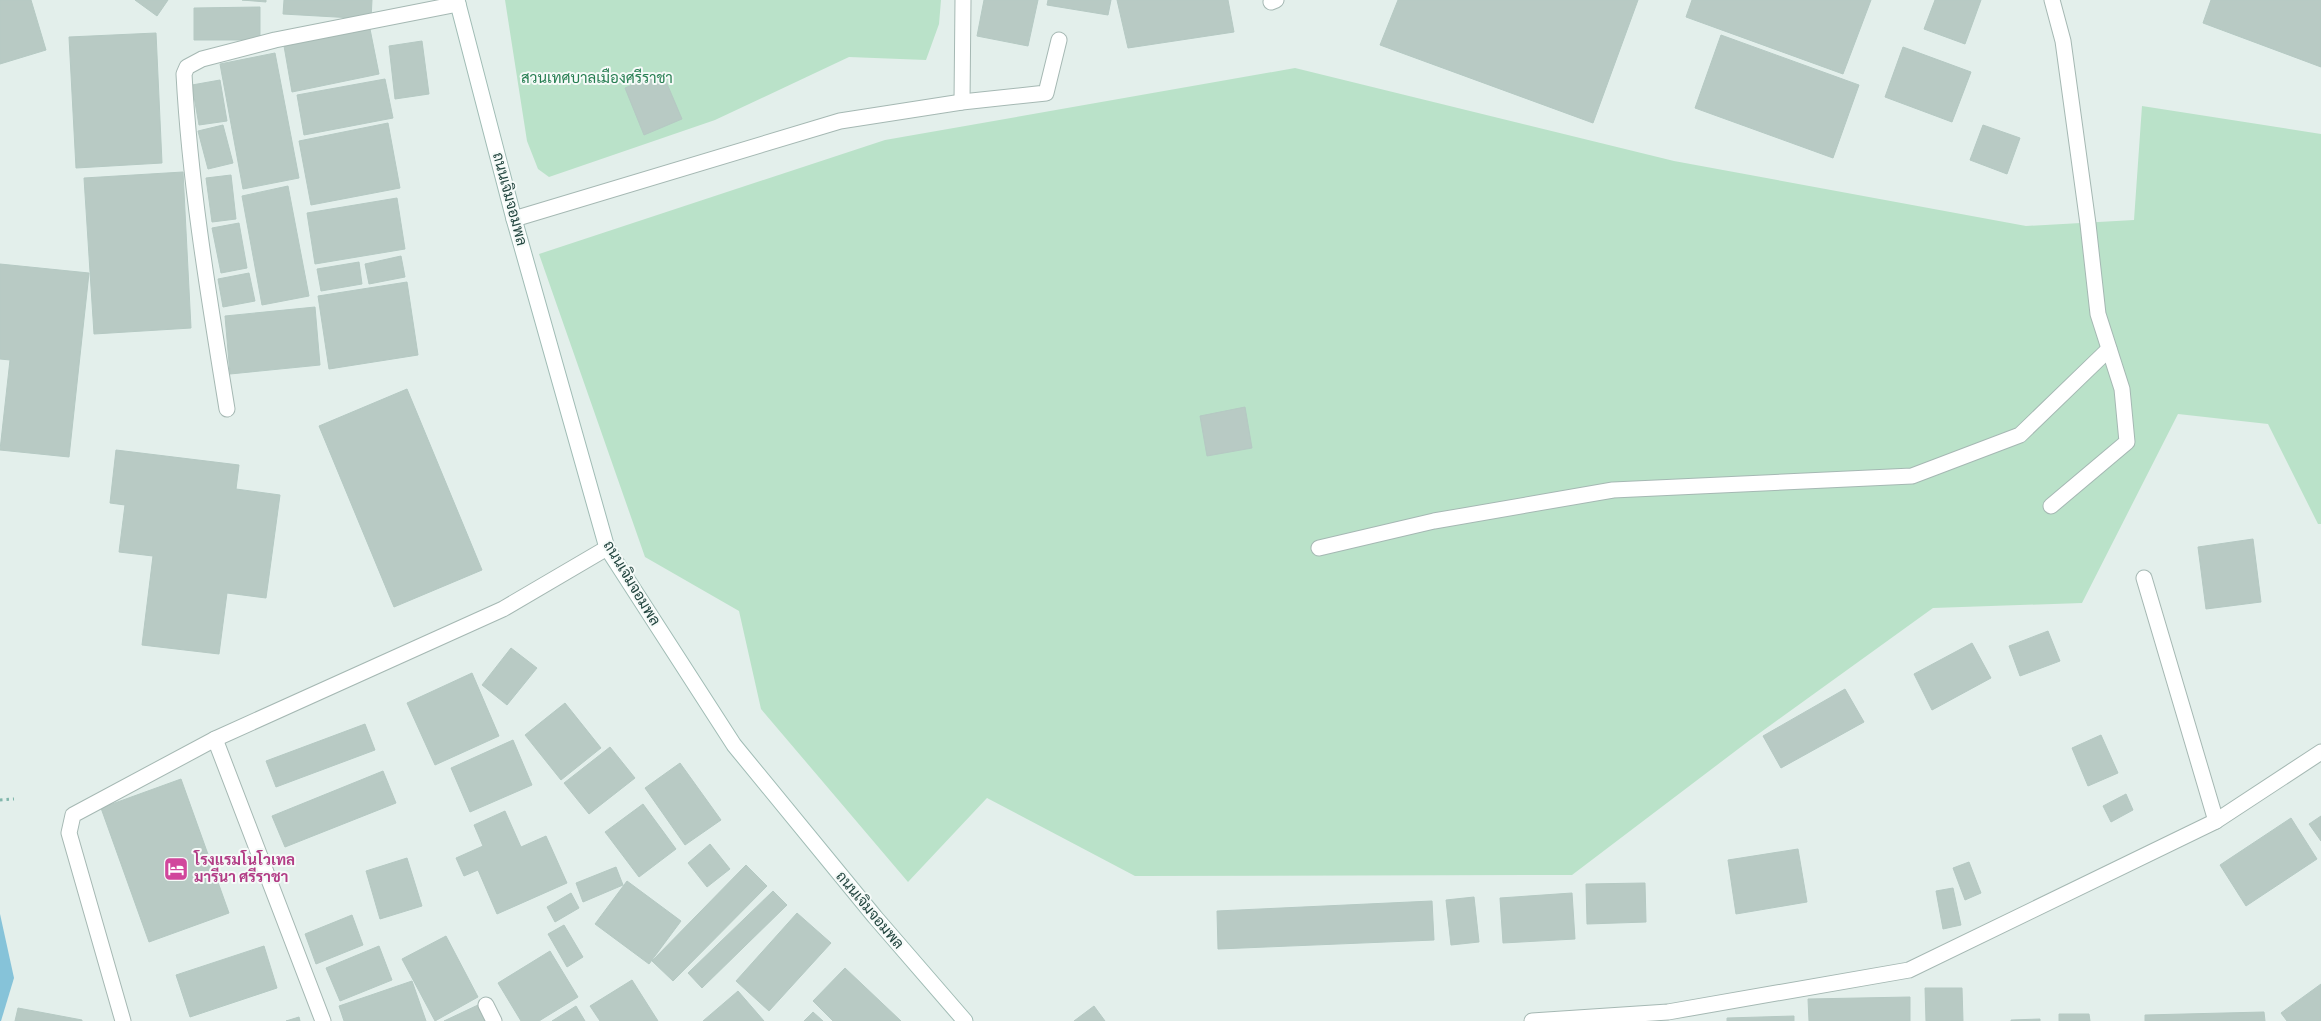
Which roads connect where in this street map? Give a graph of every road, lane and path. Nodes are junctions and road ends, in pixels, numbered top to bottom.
1 (963, 0) edge
2 (2052, 0) edge
3 (457, 2) edge
4 (1059, 40) dead end
5 (962, 102) junction
6 (514, 219) junction
7 (2109, 349) junction
8 (226, 409) dead end
9 (2051, 506) dead end
10 (607, 548) junction
11 (1319, 548) dead end
12 (2144, 578) dead end
13 (215, 739) junction
14 (2321, 752) edge
15 (14, 799) dead end
16 (0, 800) edge
17 (2216, 821) junction
18 (486, 1005) dead end
19 (123, 1021) edge
20 (323, 1021) edge
21 (494, 1021) edge
22 (965, 1021) edge
23 (1532, 1021) edge

1 - 5 street
2 - 7 street
3 - 6 street, ถนนเจิมจอมพล
3 - 8 street
4 - 5 street
5 - 6 street
6 - 10 street, ถนนเจิมจอมพล
7 - 9 street
7 - 11 street
10 - 13 street
10 - 22 street, ถนนเจิมจอมพล
12 - 17 street
13 - 19 street
13 - 20 street
14 - 17 street
15 - 16 path
17 - 23 street
18 - 21 street

